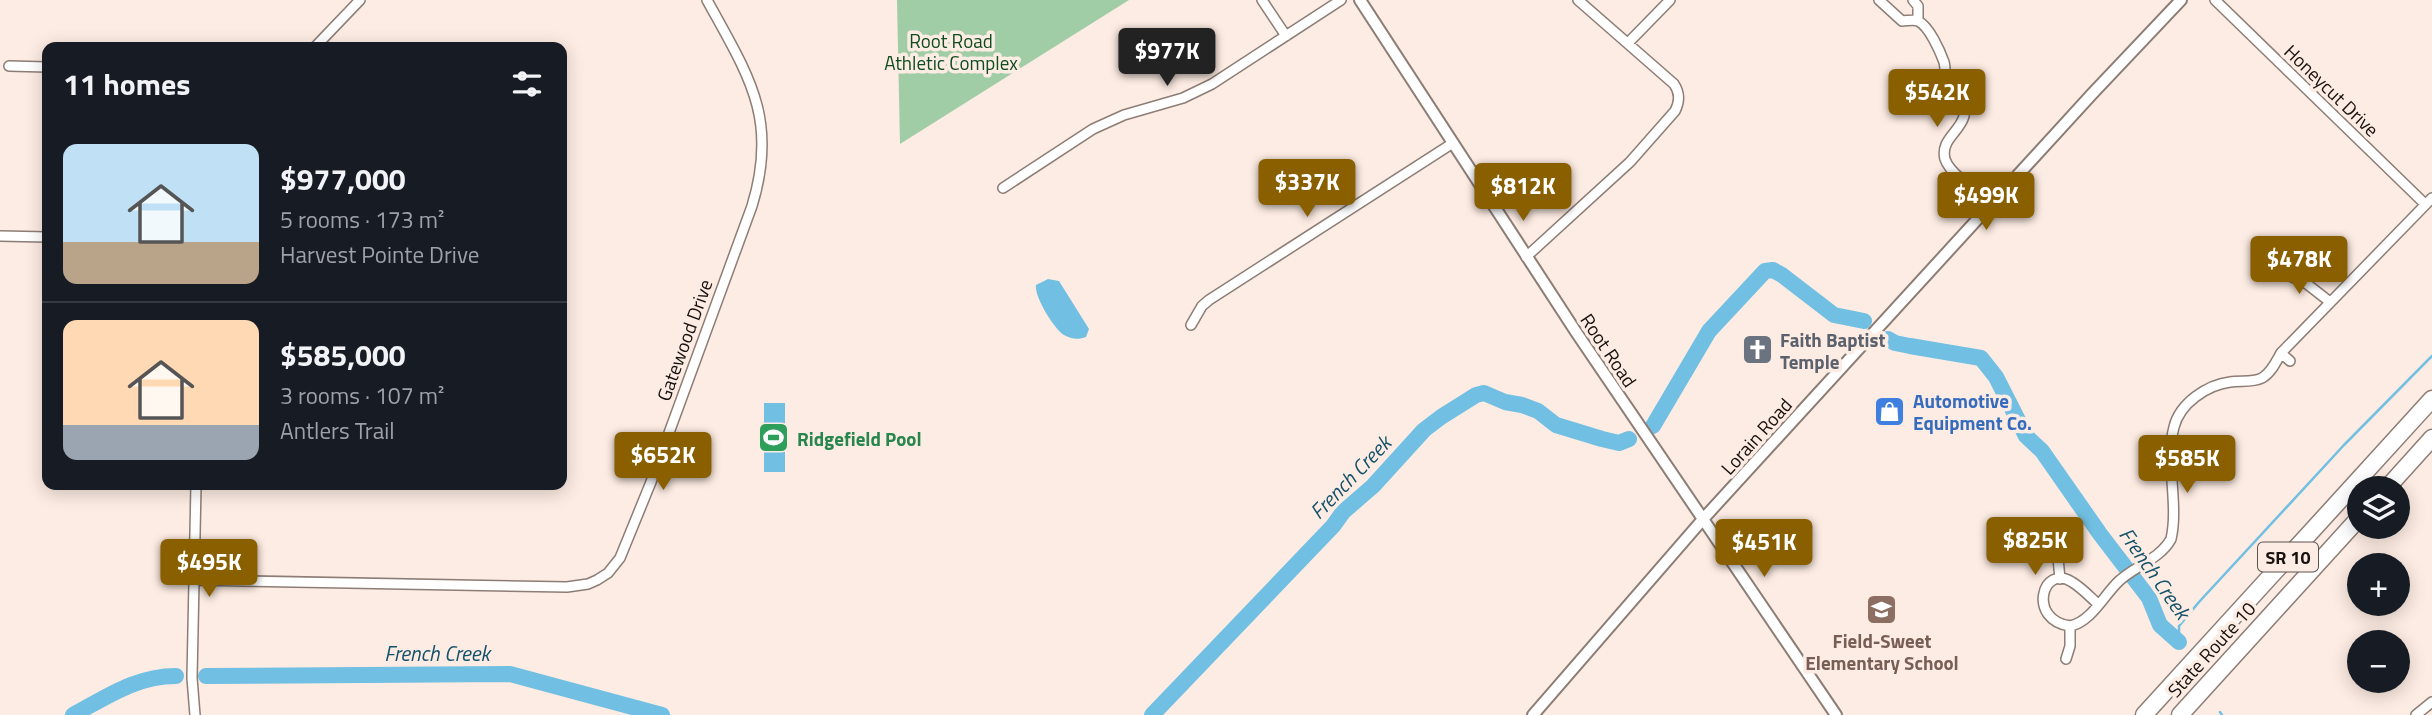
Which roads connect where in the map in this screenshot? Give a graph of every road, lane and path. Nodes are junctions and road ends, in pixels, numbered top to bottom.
1 (360, 0) edge
2 (707, 0) edge
3 (1262, 0) edge
4 (1341, 0) edge
5 (1360, 0) edge
6 (1578, 0) edge
7 (1670, 0) edge
8 (1879, 0) edge
9 (1913, 0) edge
10 (2181, 0) edge
11 (2215, 0) edge
12 (1918, 21) junction
13 (1286, 36) junction
14 (320, 42) edge
15 (1628, 43) junction
16 (9, 66) dead end
17 (42, 67) edge
18 (1453, 143) junction
19 (1003, 188) dead end
20 (2429, 201) edge
21 (1993, 202) junction
22 (0, 236) edge
23 (42, 237) edge
24 (1526, 257) junction
25 (2279, 271) dead end
26 (2330, 302) junction
27 (1191, 325) dead end
28 (2281, 353) junction
29 (2290, 361) dead end
30 (2432, 399) edge
31 (2432, 438) edge
32 (2397, 476) edge
33 (196, 490) edge
34 (1704, 518) junction
35 (2347, 532) edge
36 (2058, 558) dead end
37 (2060, 579) junction
38 (194, 580) junction
39 (2098, 604) junction
40 (2070, 626) junction
41 (2066, 659) dead end
42 (2432, 702) edge
43 (195, 715) edge
44 (1533, 715) edge
45 (1836, 715) edge
46 (2144, 715) edge
47 (2180, 715) edge
48 (2416, 715) edge

1 - 14 street
2 - 38 street, Gatewood Drive
3 - 13 street
4 - 13 street
5 - 18 street, Root Road
6 - 15 street
7 - 15 street
8 - 12 street
9 - 12 street
10 - 21 street, Lorain Road
11 - 20 street, Honeycut Drive
12 - 21 street
13 - 19 street
15 - 24 street
16 - 17 street
18 - 24 street, Root Road
18 - 27 street
20 - 26 street
21 - 34 street, Lorain Road
22 - 23 street
24 - 34 street, Root Road
25 - 26 street
26 - 28 street
28 - 29 street
28 - 39 street
30 - 46 highway, State Route 10 / SR 10
31 - 32 highway
33 - 38 street
34 - 44 street, Lorain Road
34 - 45 street, Root Road
35 - 47 highway, State Route 10 / SR 10
36 - 37 street
37 - 39 street
37 - 40 street
38 - 43 street
39 - 40 street
40 - 41 street
42 - 48 street

